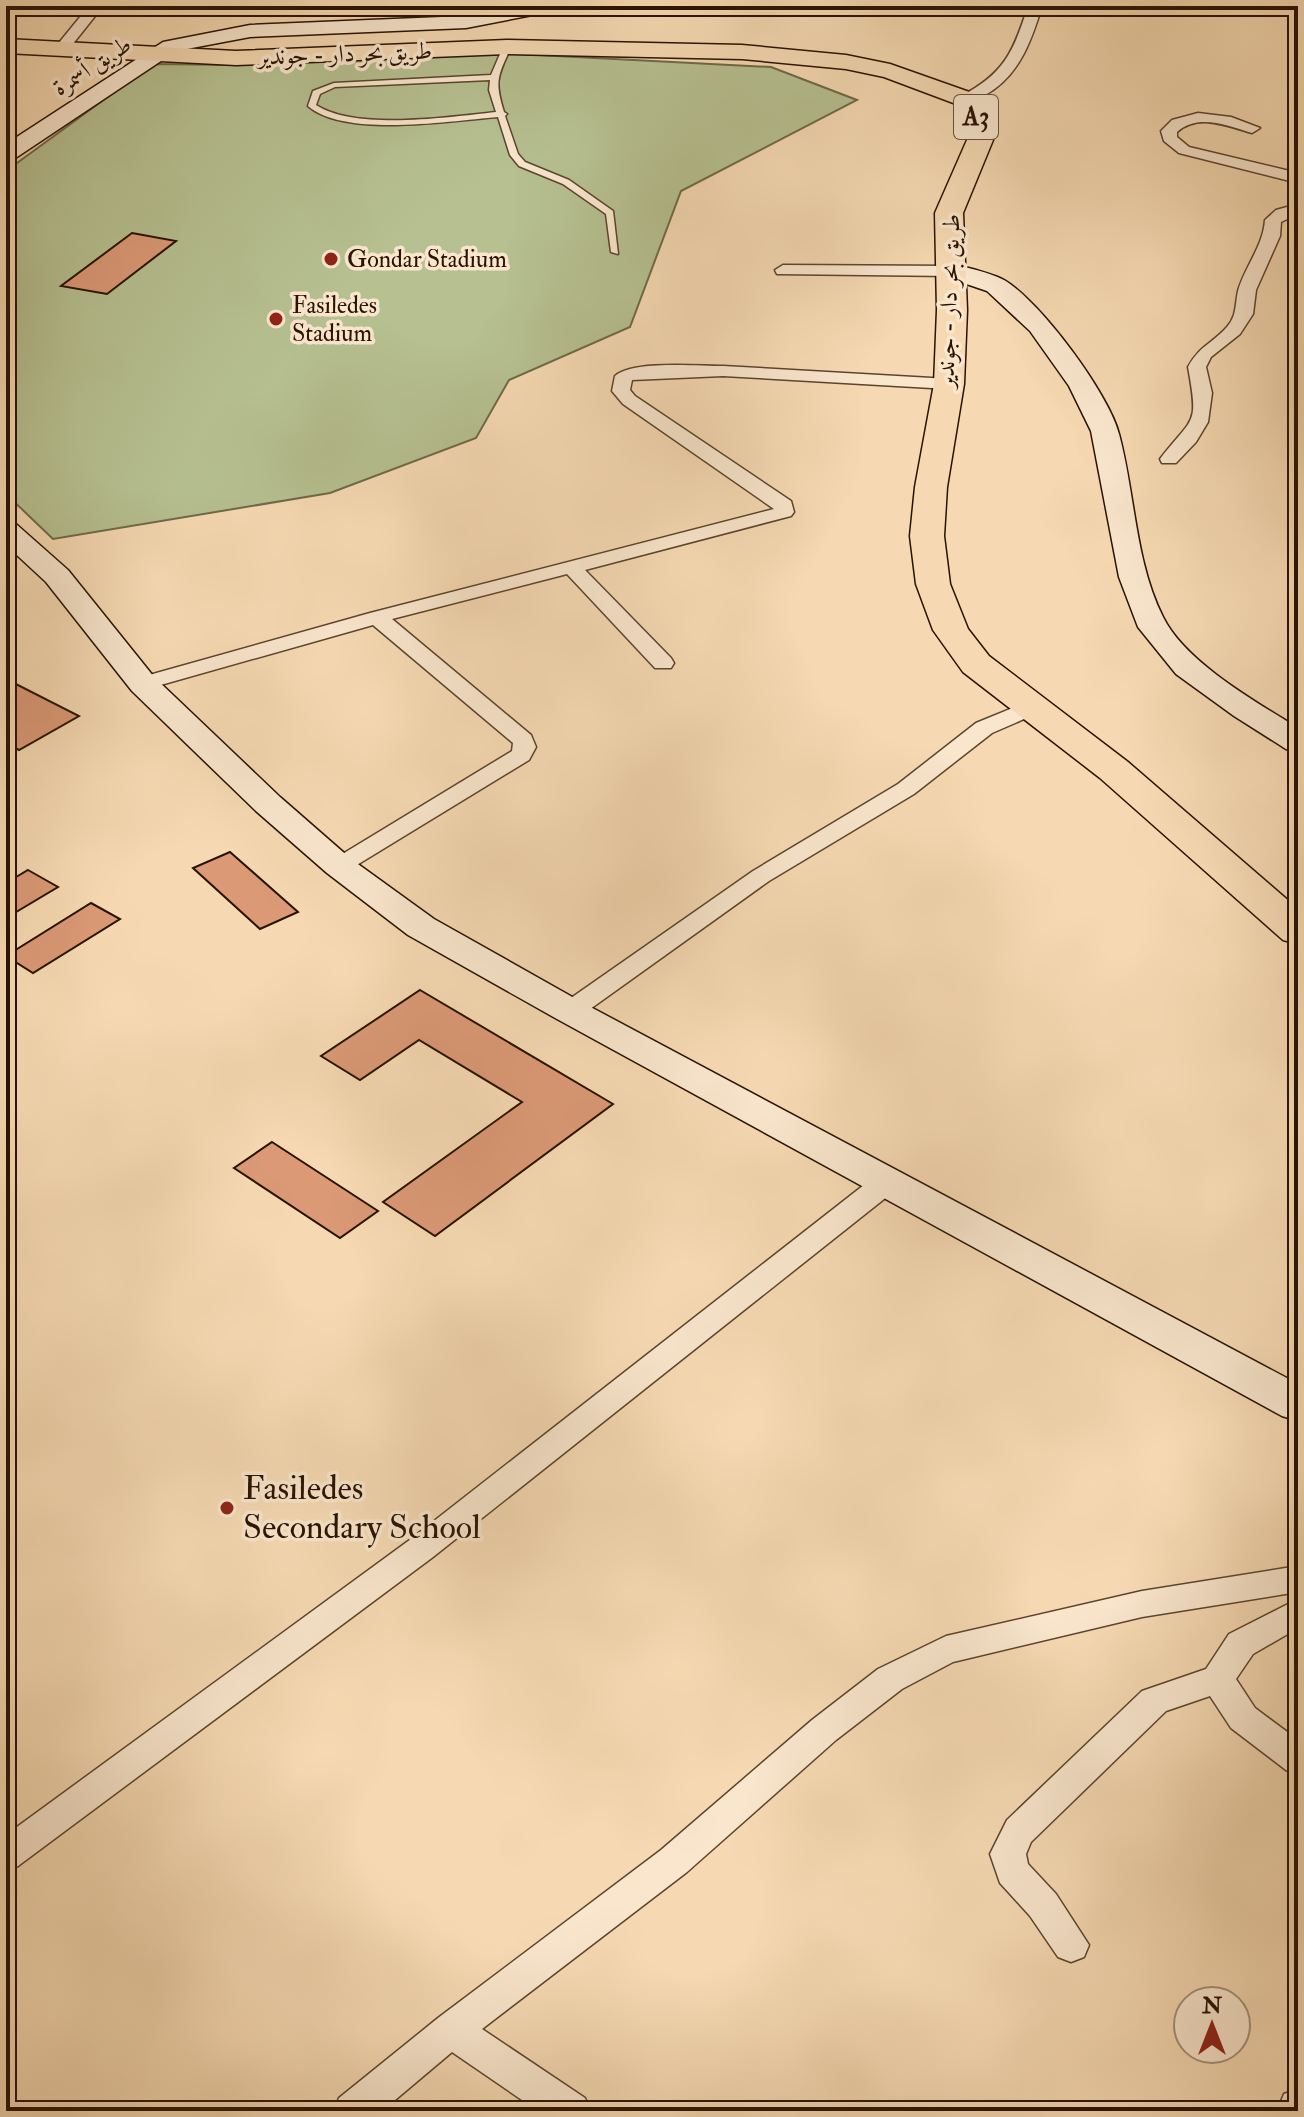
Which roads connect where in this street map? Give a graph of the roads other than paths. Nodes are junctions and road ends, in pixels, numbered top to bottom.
1 (96, 6) edge
2 (548, 6) edge
3 (1035, 6) edge
4 (6, 46) edge
5 (63, 47) junction
6 (507, 47) junction
7 (160, 52) junction
8 (494, 77) junction
9 (966, 99) junction
10 (503, 114) junction
11 (1252, 128) dead end
12 (6, 154) edge
13 (1298, 178) edge
14 (1298, 209) edge
15 (615, 252) dead end
16 (783, 270) dead end
17 (952, 271) junction
18 (949, 384) junction
19 (1169, 459) dead end
20 (6, 530) edge
21 (570, 566) junction
22 (377, 617) junction
23 (663, 663) dead end
24 (143, 684) junction
25 (1032, 707) junction
26 (1298, 742) edge
27 (339, 866) junction
28 (1298, 931) edge
29 (570, 1011) junction
30 (888, 1181) junction
31 (1298, 1404) edge
32 (1298, 1579) edge
33 (1298, 1612) edge
34 (1218, 1679) junction
35 (1298, 1760) edge
36 (6, 1855) edge
37 (1071, 1945) dead end
38 (451, 2030) junction
39 (353, 2111) edge
40 (571, 2111) edge

1 - 5 street
2 - 7 street, طريق أسمرة
3 - 9 street
4 - 5 highway, طريق بحر دار - جوندير / A3
5 - 7 highway, طريق بحر دار - جوندير / A3
6 - 7 highway, طريق بحر دار - جوندير / A3
6 - 8 lane
6 - 9 highway, طريق بحر دار - جوندير / A3
7 - 12 street, طريق أسمرة
8 - 10 lane
8 - 10 lane
9 - 17 highway, طريق بحر دار - جوندير / A3
10 - 15 lane
11 - 13 street
14 - 19 street
16 - 17 street
17 - 18 highway, طريق بحر دار - جوندير / A3
17 - 26 street
18 - 21 street
18 - 25 highway, طريق بحر دار - جوندير / A3
20 - 24 street
21 - 22 street
21 - 23 street
22 - 24 street
22 - 27 street
24 - 27 street
25 - 28 highway, طريق بحر دار - جوندير / A3
25 - 29 street
27 - 29 street
29 - 30 street
30 - 31 street
30 - 36 street
32 - 38 street
33 - 34 street
34 - 35 street
34 - 37 street
38 - 39 street
38 - 40 street

